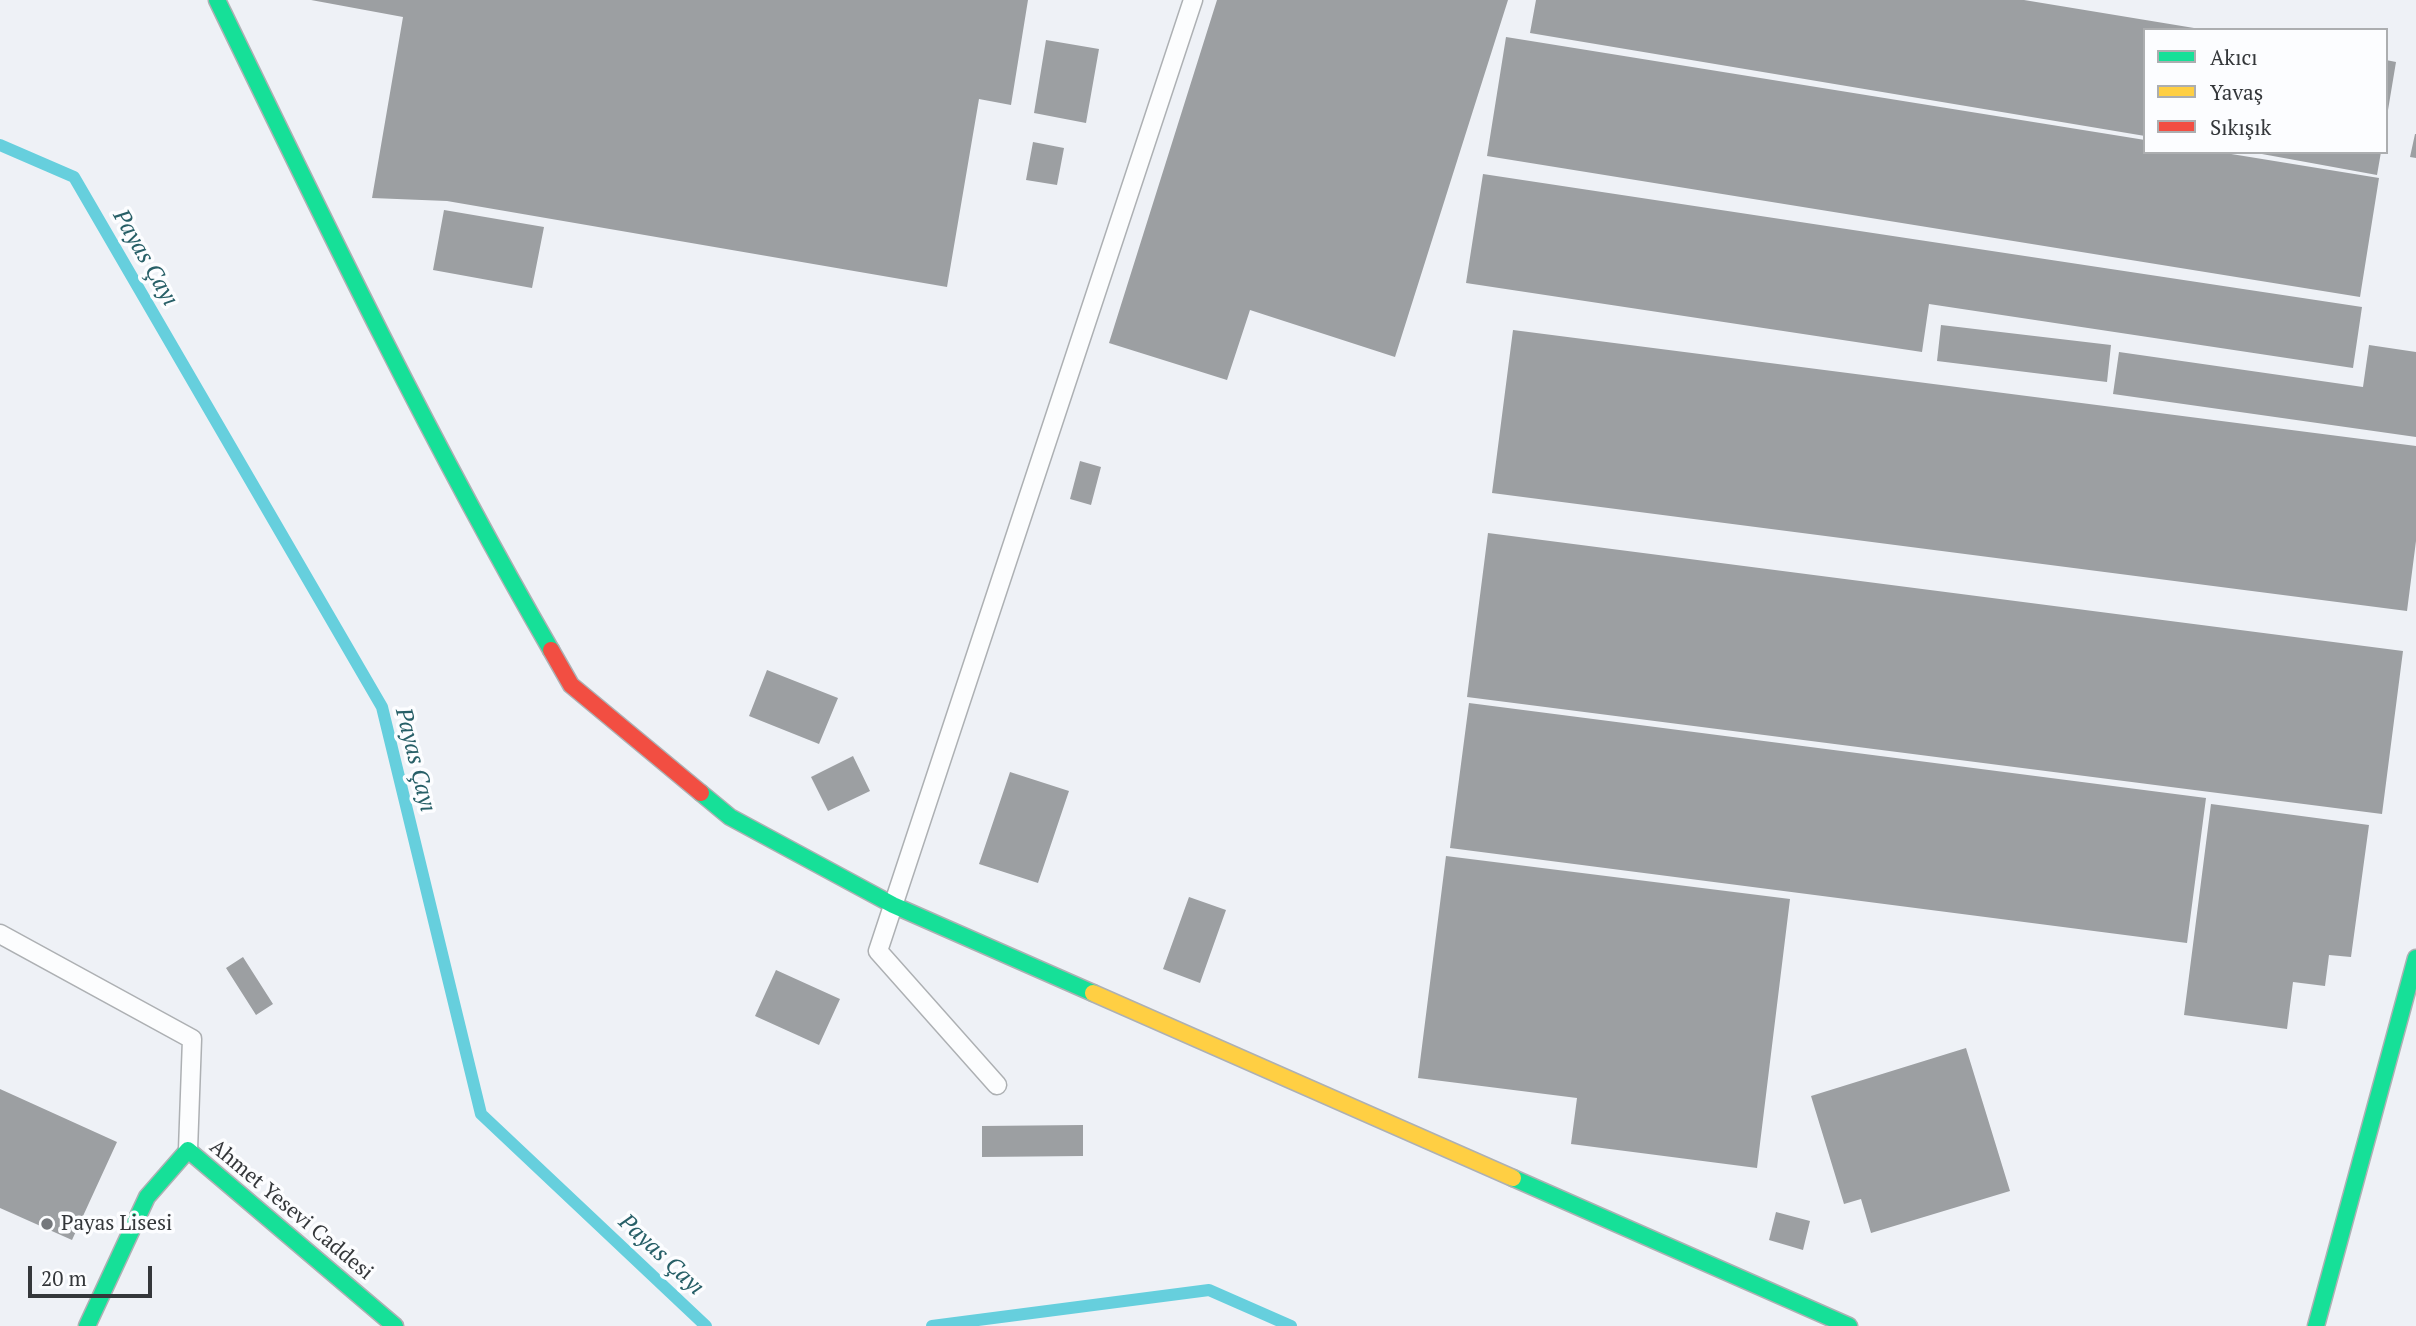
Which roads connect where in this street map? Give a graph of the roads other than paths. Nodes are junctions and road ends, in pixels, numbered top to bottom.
1 (217, 0) edge
2 (1193, 0) edge
3 (893, 905) junction
4 (0, 934) edge
5 (2416, 958) edge
6 (997, 1085) dead end
7 (188, 1150) junction
8 (87, 1326) edge
9 (395, 1326) edge
10 (1849, 1326) edge
11 (2316, 1326) edge

1 - 3 street
2 - 3 lane
3 - 6 lane
3 - 10 street
4 - 7 lane
5 - 11 street
7 - 8 street, Ahmet Yesevi Caddesi
7 - 9 street, Ahmet Yesevi Caddesi

